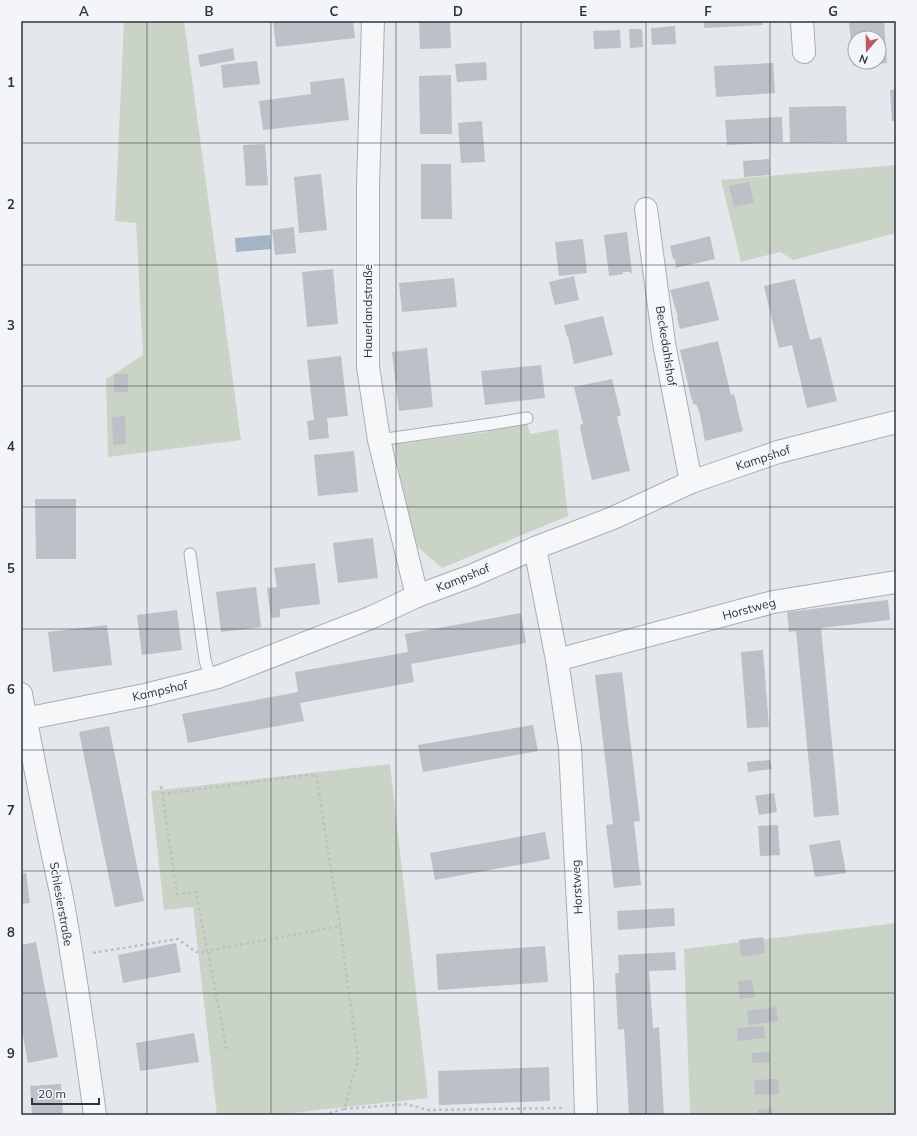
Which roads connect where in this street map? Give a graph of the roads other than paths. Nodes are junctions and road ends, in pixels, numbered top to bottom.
1 (373, 21) edge
2 (802, 21) edge
3 (804, 52) dead end
4 (646, 209) dead end
5 (527, 418) dead end
6 (896, 422) edge
7 (379, 440) junction
8 (691, 482) junction
9 (535, 548) junction
10 (190, 554) dead end
11 (896, 582) edge
12 (417, 596) junction
13 (558, 660) junction
14 (211, 679) junction
15 (21, 694) edge
16 (25, 719) junction
17 (586, 1111) edge
18 (95, 1115) edge

1 - 7 street, Hauerlandstraße
2 - 3 street
4 - 8 street, Beckedahlshof
5 - 7 lane
6 - 8 street, Kampshof
7 - 12 street, Hauerlandstraße
8 - 9 street, Kampshof
9 - 12 street, Kampshof
9 - 13 street, Horstweg
10 - 14 lane
11 - 13 street, Horstweg
12 - 14 street, Kampshof
13 - 17 street, Horstweg
14 - 16 street, Kampshof
15 - 16 street, Schlesierstraße
16 - 18 street, Schlesierstraße

